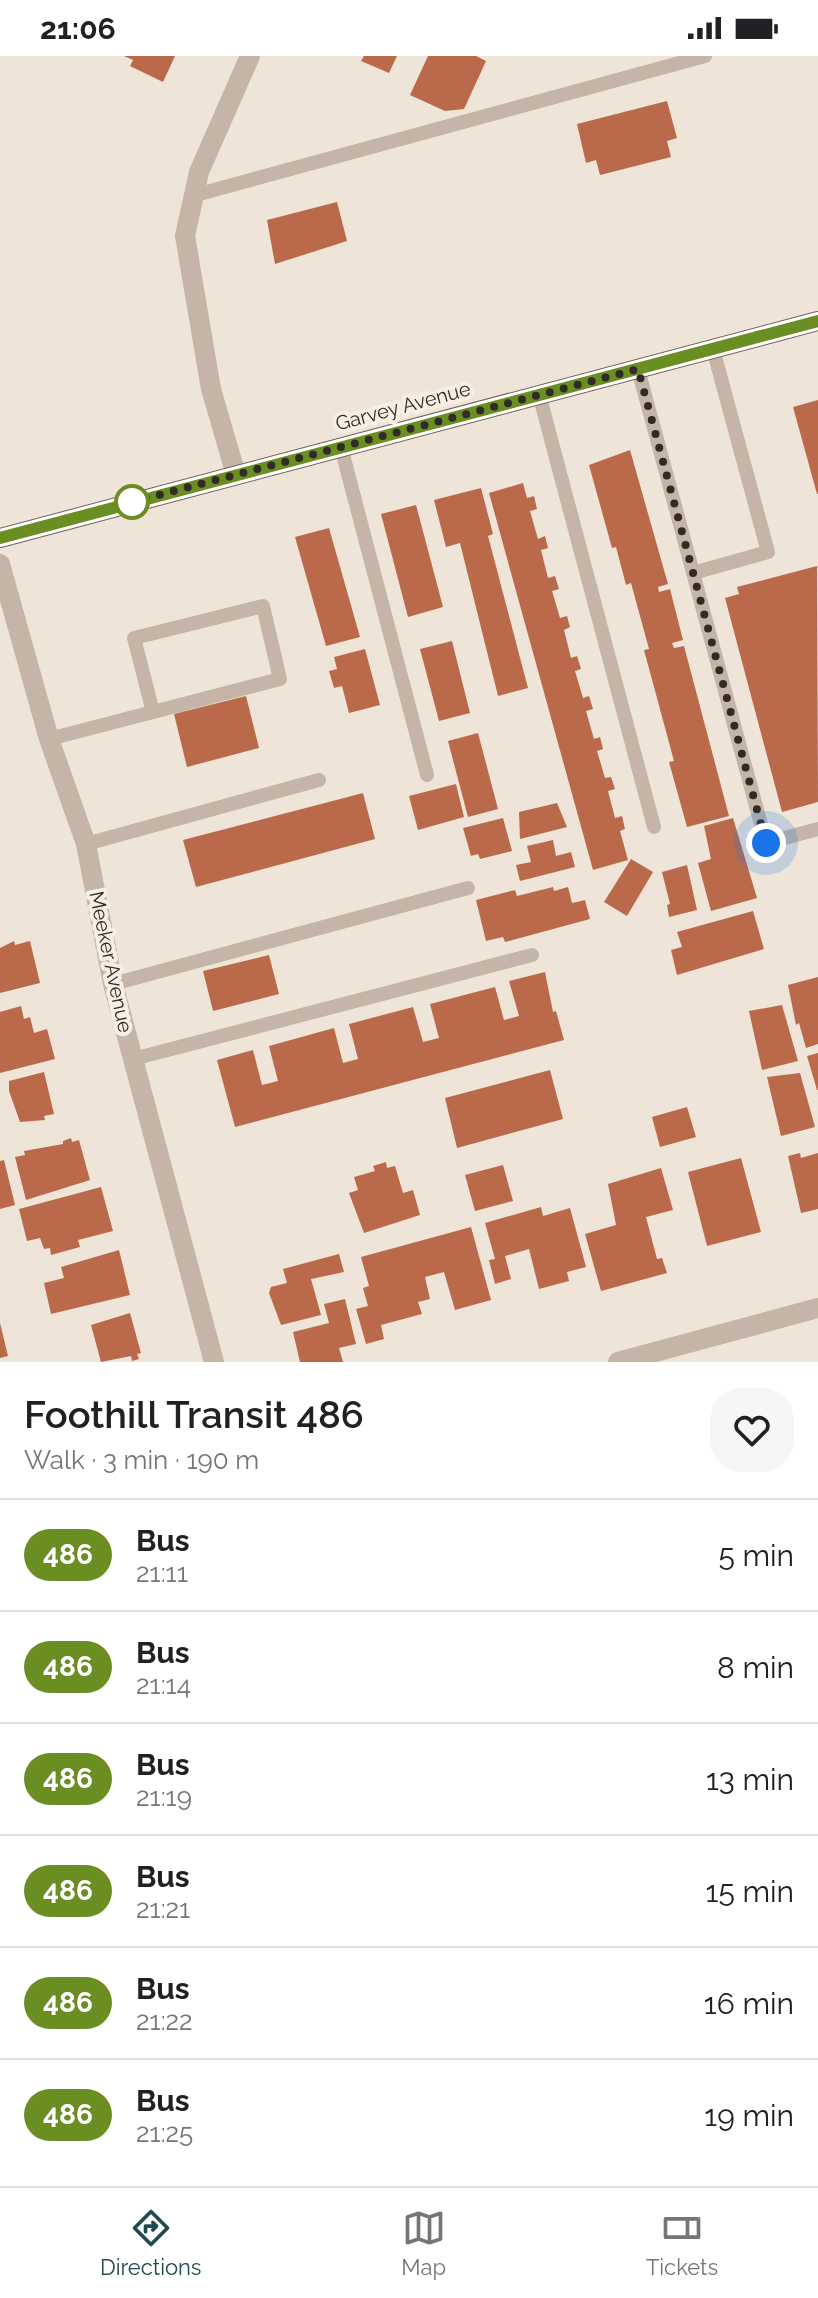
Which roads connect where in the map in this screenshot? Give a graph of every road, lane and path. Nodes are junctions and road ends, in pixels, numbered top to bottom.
1 (250, 56) edge
2 (705, 56) edge
3 (192, 196) junction
4 (818, 321) edge
5 (713, 349) junction
6 (638, 369) junction
7 (539, 394) junction
8 (341, 447) junction
9 (236, 475) junction
10 (0, 538) edge
11 (0, 564) edge
12 (693, 573) junction
13 (153, 712) junction
14 (49, 739) junction
15 (427, 775) dead end
16 (319, 780) dead end
17 (654, 827) dead end
18 (818, 829) edge
19 (86, 844) junction
20 (468, 888) dead end
21 (532, 955) dead end
22 (113, 984) junction
23 (133, 1059) junction
24 (818, 1308) edge
25 (214, 1362) edge
26 (618, 1362) edge

1 - 3 street
2 - 3 lane
3 - 9 street
4 - 5 main road, Garvey Avenue
5 - 6 main road, Garvey Avenue
5 - 12 lane
6 - 7 main road, Garvey Avenue
6 - 12 lane
7 - 8 main road, Garvey Avenue
7 - 17 lane
8 - 9 main road, Garvey Avenue
8 - 15 lane
9 - 10 main road, Garvey Avenue
11 - 14 street, Meeker Avenue
12 - 18 lane
13 - 13 lane
13 - 14 lane
14 - 19 street, Meeker Avenue
16 - 19 lane
19 - 22 street, Meeker Avenue
20 - 22 lane
21 - 23 lane
22 - 23 street, Meeker Avenue
23 - 25 street, Meeker Avenue
24 - 26 street

